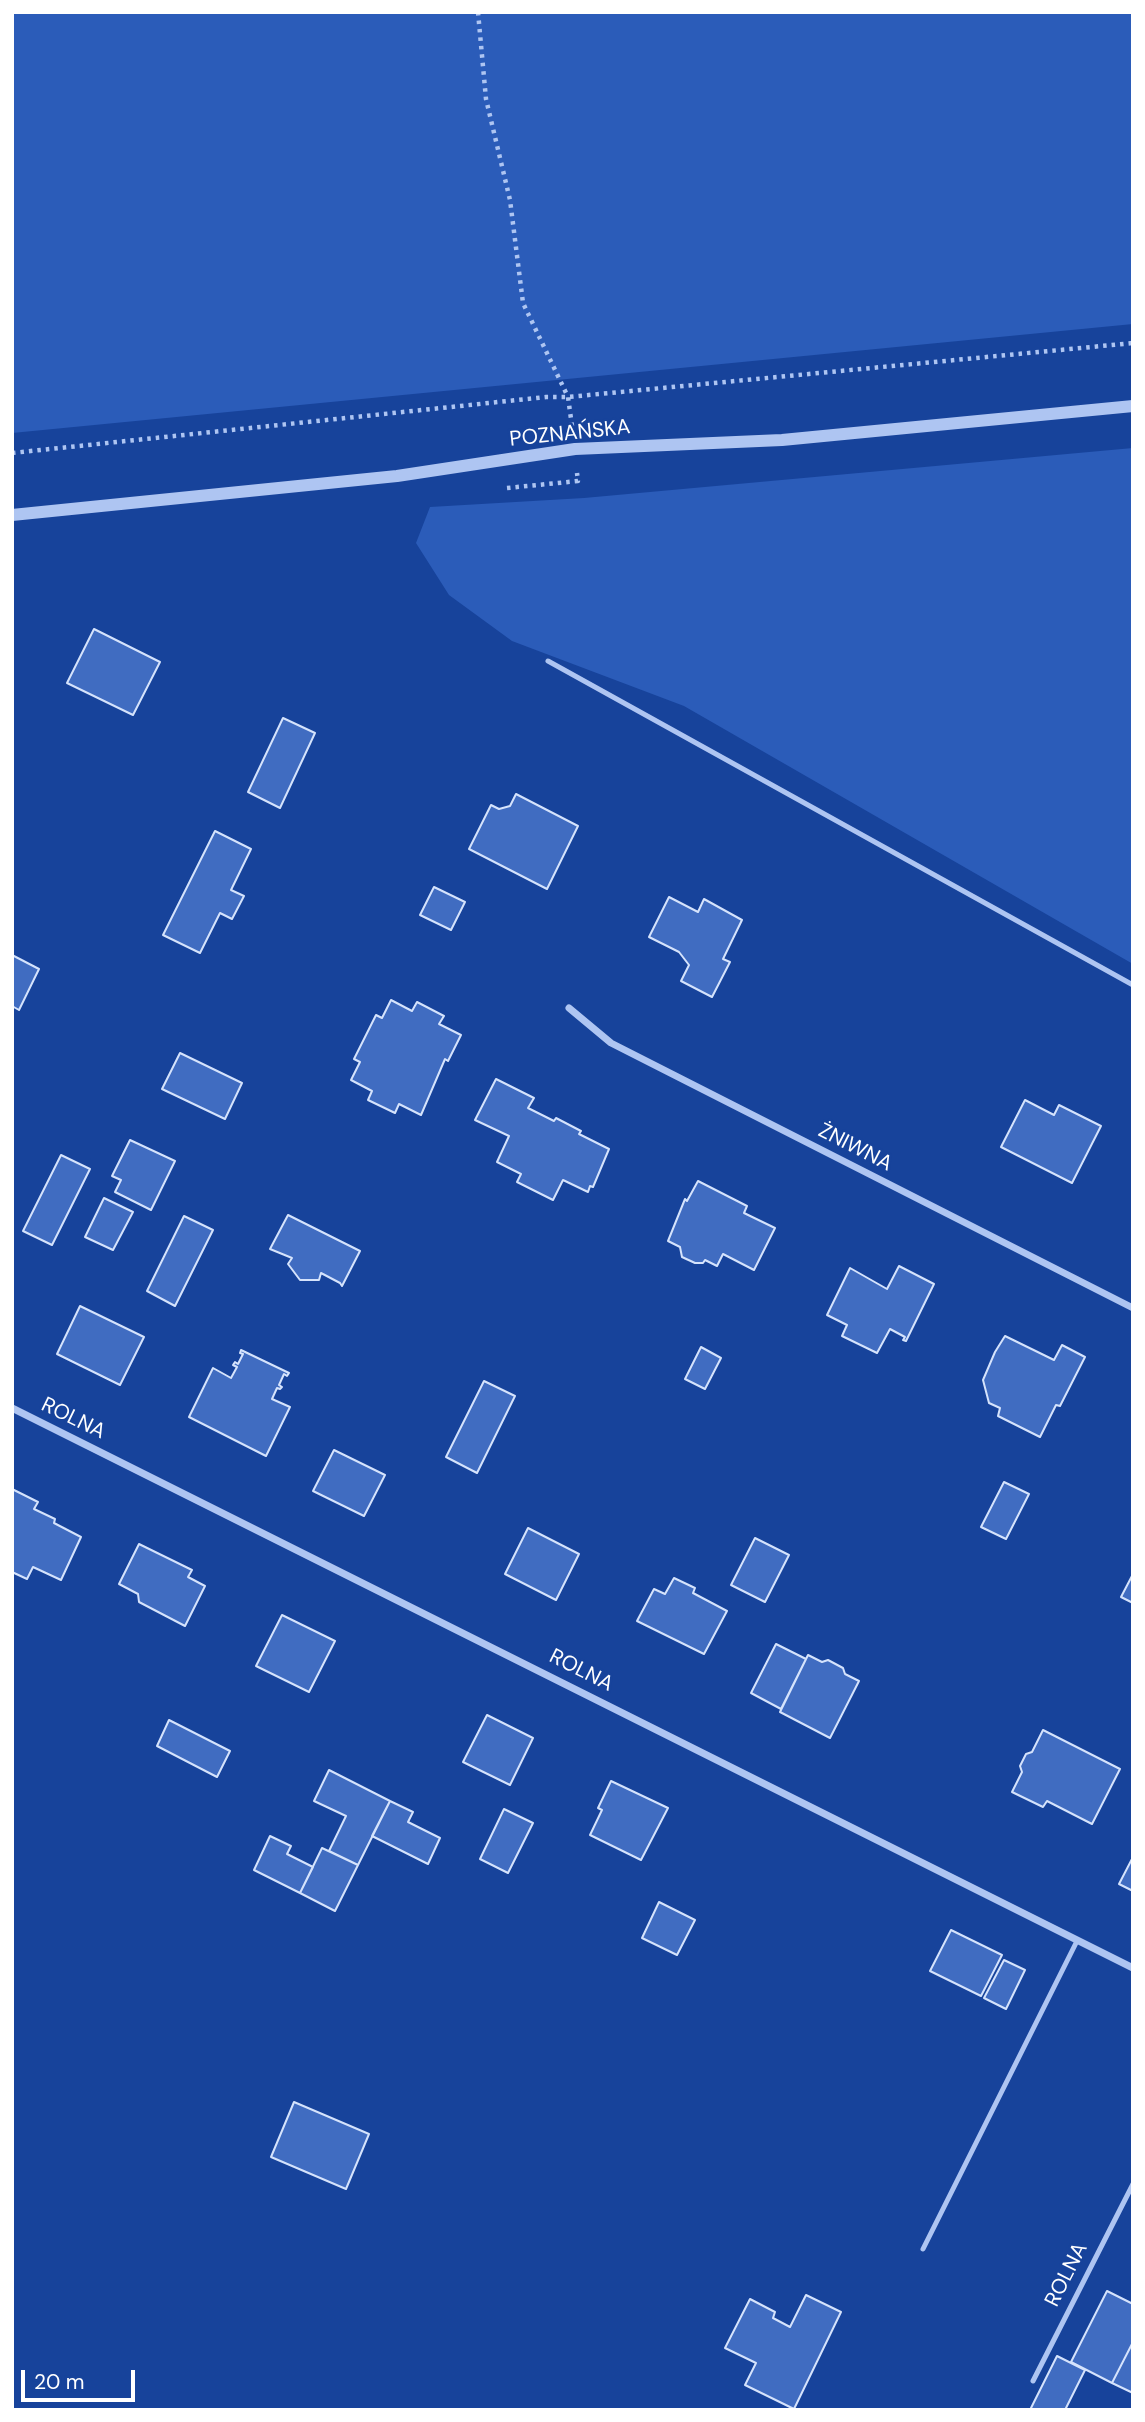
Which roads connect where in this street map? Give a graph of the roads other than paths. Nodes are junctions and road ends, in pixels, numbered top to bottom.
1 (1133, 406) edge
2 (12, 515) edge
3 (548, 661) dead end
4 (1133, 985) edge
5 (569, 1008) dead end
6 (1133, 1308) edge
7 (12, 1408) edge
8 (1077, 1941) junction
9 (1133, 1968) edge
10 (1133, 2184) edge
11 (923, 2249) dead end
12 (1034, 2381) dead end

1 - 2 street, POZNAŃSKA
3 - 4 lane
5 - 6 street, ŻNIWNA
7 - 8 street, ROLNA
8 - 9 street, ROLNA
8 - 11 lane
10 - 12 lane, ROLNA

